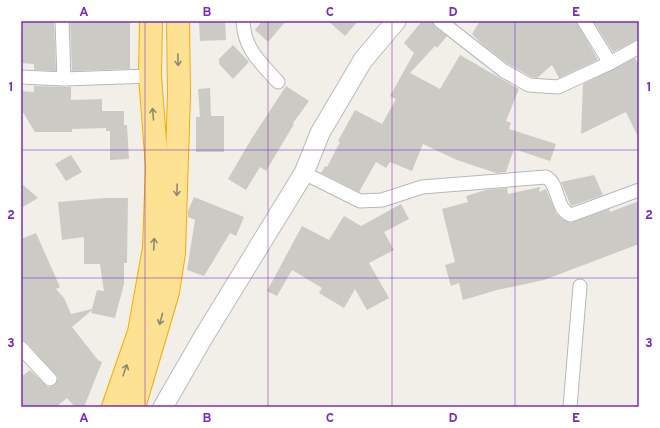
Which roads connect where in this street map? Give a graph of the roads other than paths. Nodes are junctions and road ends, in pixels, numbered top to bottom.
1 (62, 21) edge
2 (151, 21) edge
3 (178, 21) edge
4 (243, 21) edge
5 (396, 21) edge
6 (440, 21) edge
7 (584, 21) edge
8 (639, 47) edge
9 (610, 63) junction
10 (21, 76) edge
11 (150, 76) junction
12 (64, 79) junction
13 (278, 82) dead end
14 (304, 173) junction
15 (639, 190) edge
16 (580, 286) dead end
17 (21, 348) edge
18 (50, 379) dead end
19 (113, 407) edge
20 (134, 407) edge
21 (163, 407) edge
22 (570, 407) edge

1 - 12 street
2 - 11 highway
3 -> 20 highway
4 - 13 street
5 - 14 street
6 - 9 street
7 - 9 street
8 - 9 street
10 - 12 street
11 - 12 street
19 -> 11 highway
14 - 15 street
14 - 21 street
16 - 22 street
17 - 18 street

